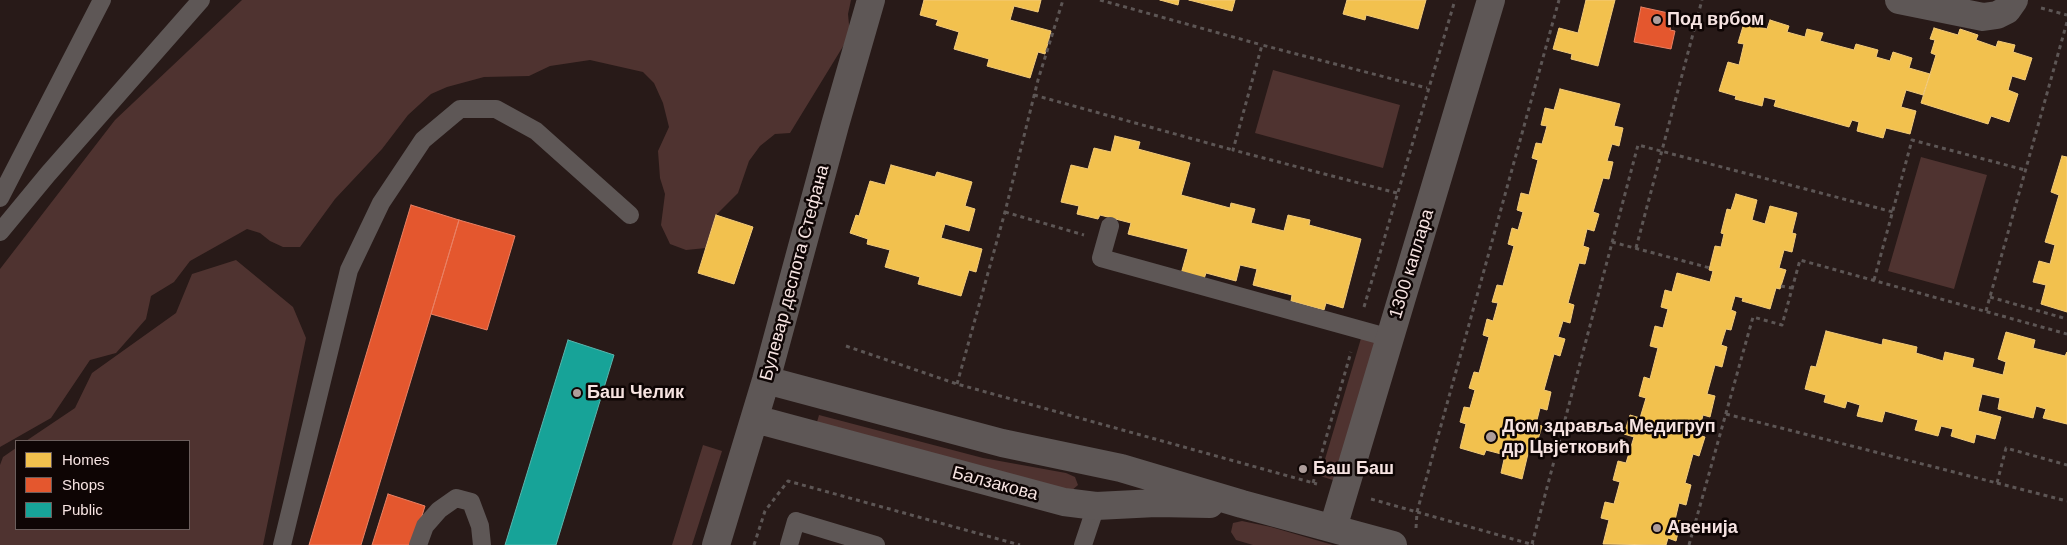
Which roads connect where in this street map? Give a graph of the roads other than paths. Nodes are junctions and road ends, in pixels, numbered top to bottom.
1 (102, 0) edge
2 (201, 0) edge
3 (871, 0) edge
4 (1491, 0) edge
5 (1899, 0) edge
6 (2014, 0) edge
7 (0, 198) edge
8 (630, 214) dead end
9 (1110, 226) dead end
10 (0, 232) edge
11 (1390, 338) junction
12 (766, 380) junction
13 (755, 419) junction
14 (1242, 504) junction
15 (1096, 506) junction
16 (1334, 528) junction
17 (1404, 540) edge
18 (282, 545) edge
19 (418, 545) edge
20 (482, 545) edge
21 (716, 545) edge
22 (789, 545) edge
23 (876, 545) edge
24 (1083, 545) edge

1 - 7 lane
2 - 10 lane
3 - 12 street, Булевар деспота Стефана
4 - 11 street, 1300 каплара
5 - 6 street
8 - 18 lane
9 - 11 lane
11 - 16 street, 1300 каплара
12 - 13 street, Булевар деспота Стефана
12 - 14 street, Балзакова
13 - 15 street, Балзакова
13 - 21 street, Булевар деспота Стефана
14 - 15 street, Балзакова
14 - 16 street, Балзакова
15 - 24 lane
16 - 17 street, Балзакова
19 - 20 lane
22 - 23 lane

